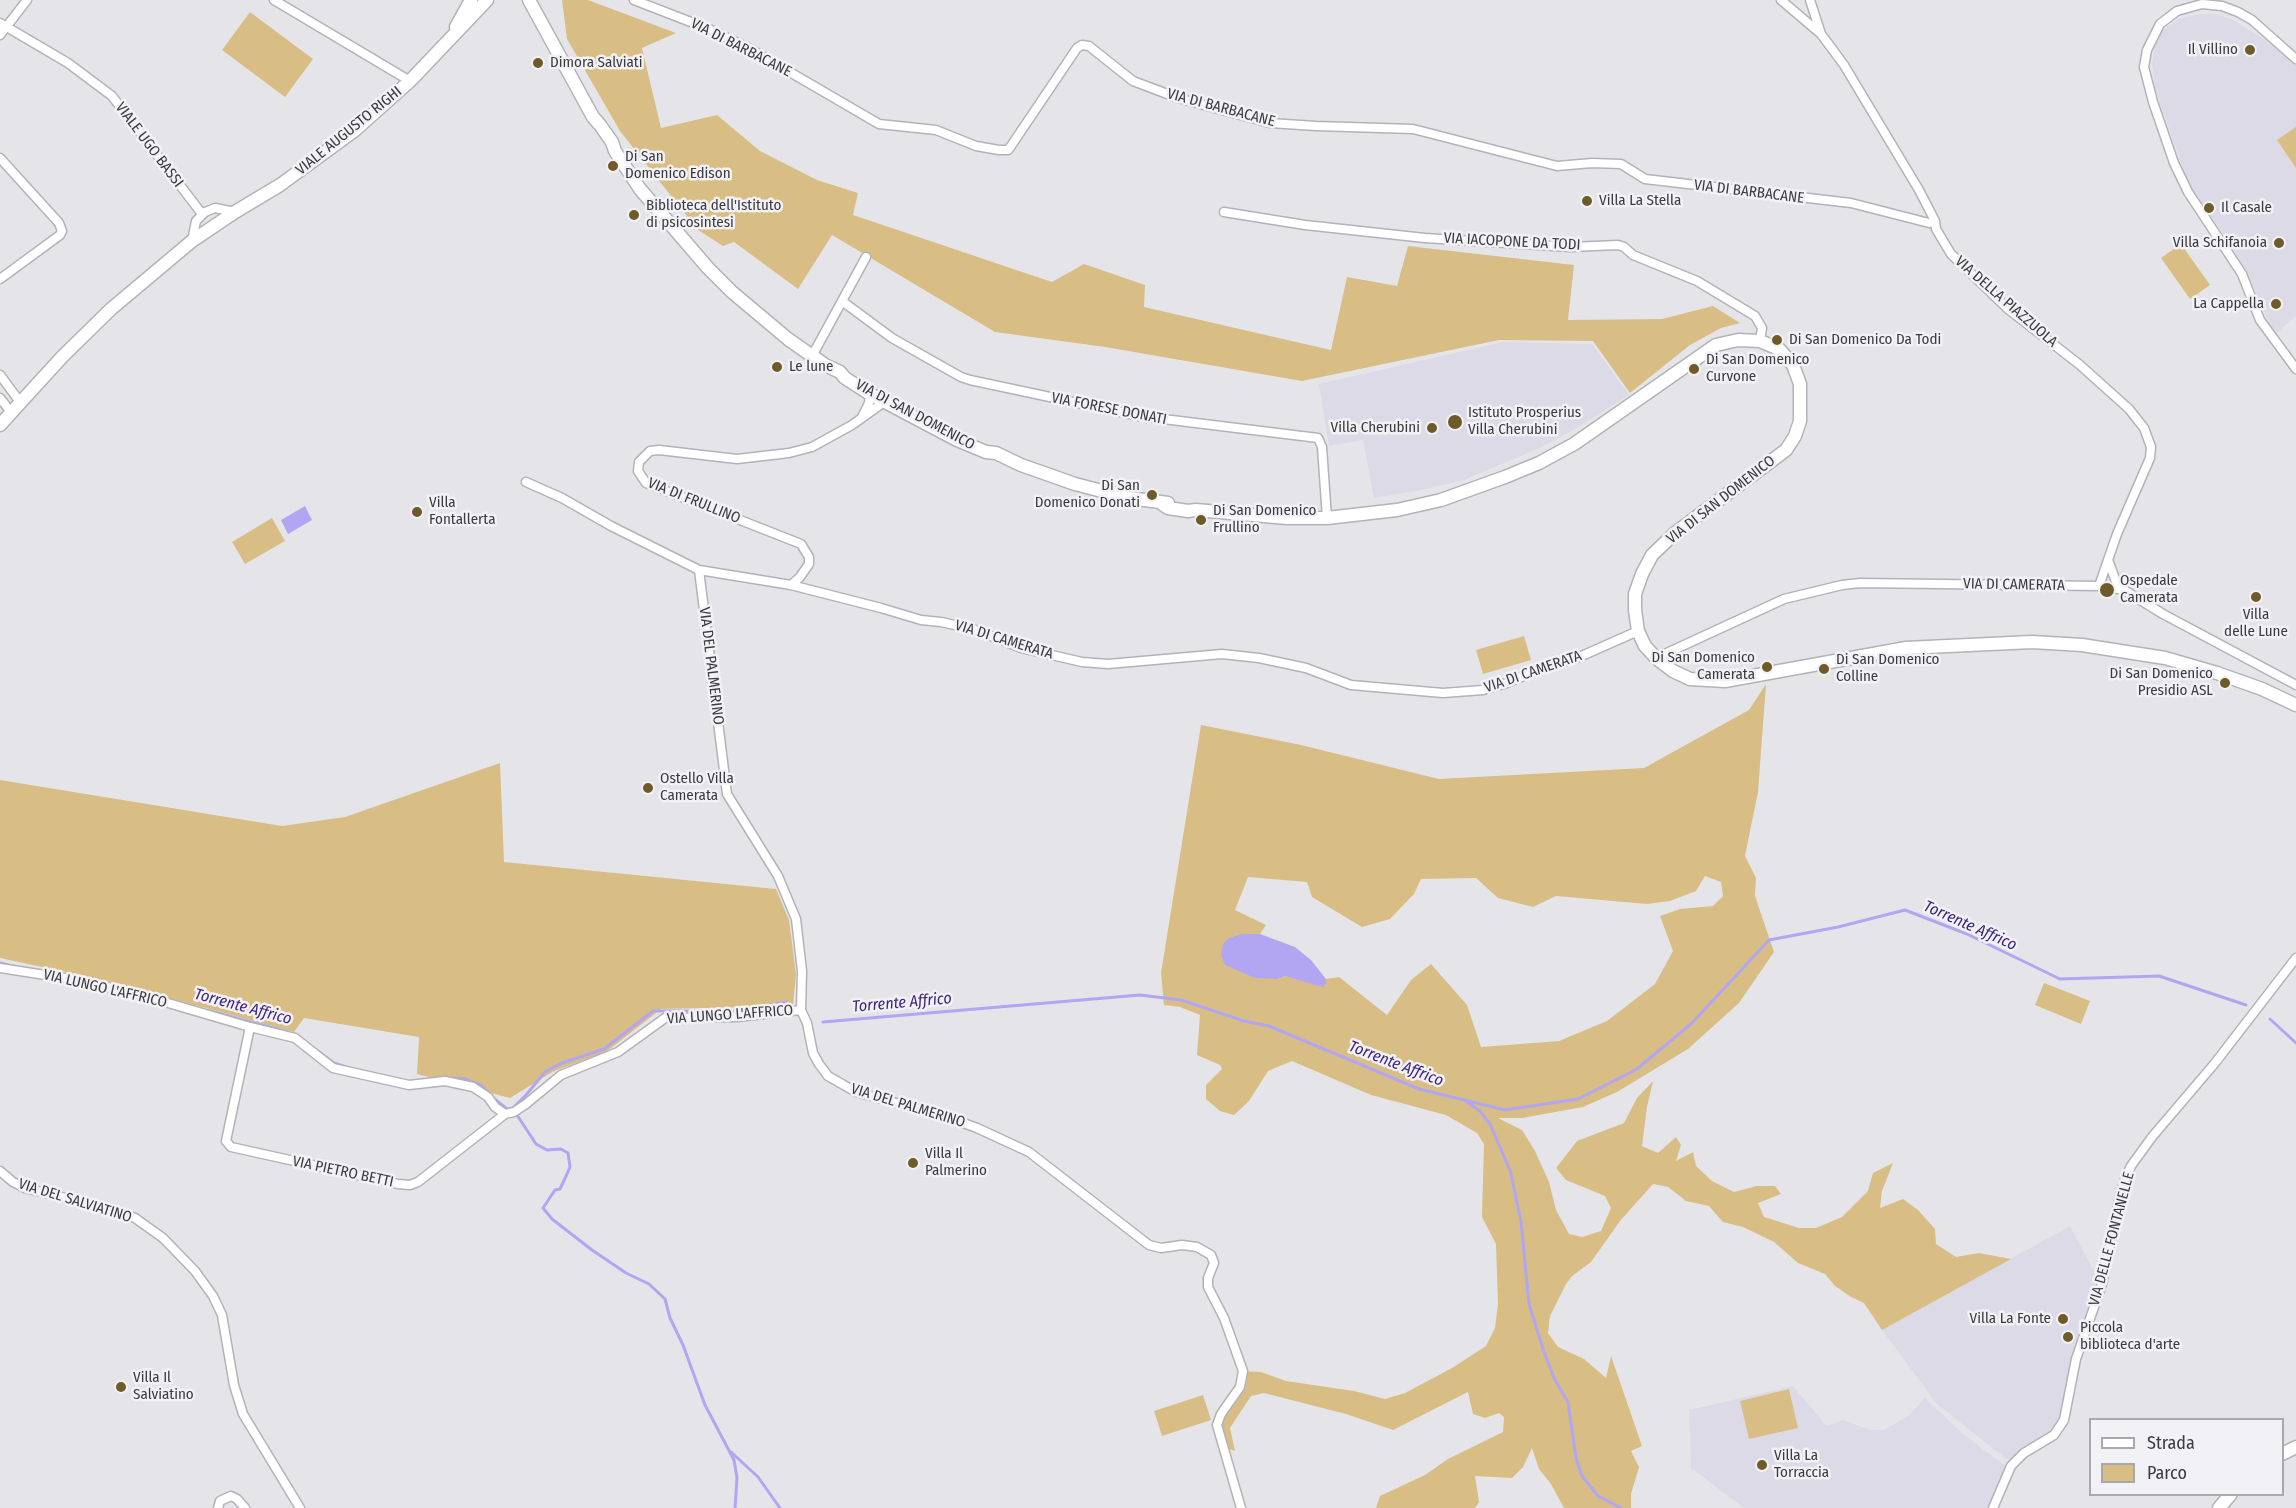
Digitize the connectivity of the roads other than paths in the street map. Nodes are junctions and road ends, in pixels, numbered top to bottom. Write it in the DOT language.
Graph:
graph roads {
  1 [pos="27,0"];
  2 [pos="274,0"];
  3 [pos="471,0"];
  4 [pos="487,0"];
  5 [pos="531,0"];
  6 [pos="634,0"];
  7 [pos="1781,0"];
  8 [pos="1810,0"];
  9 [pos="3,25"];
  10 [pos="1821,34"];
  11 [pos="0,35"];
  12 [pos="451,36"];
  13 [pos="2296,59"];
  14 [pos="410,81"];
  15 [pos="0,158"];
  16 [pos="235,212"];
  17 [pos="1224,212"];
  18 [pos="202,214"];
  19 [pos="1935,221"];
  20 [pos="192,242"];
  21 [pos="866,257"];
  22 [pos="0,279"];
  23 [pos="842,301"];
  24 [pos="1760,341"];
  25 [pos="812,356"];
  26 [pos="2296,369"];
  27 [pos="0,375"];
  28 [pos="870,394"];
  29 [pos="0,398"];
  30 [pos="20,402"];
  31 [pos="884,402"];
  32 [pos="11,412"];
  33 [pos="860,420"];
  34 [pos="0,425"];
  35 [pos="526,482"];
  36 [pos="1327,518"];
  37 [pos="2108,560"];
  38 [pos="699,570"];
  39 [pos="791,585"];
  40 [pos="2099,586"];
  41 [pos="2118,587"];
  42 [pos="1638,632"];
  43 [pos="1656,658"];
  44 [pos="2296,686"];
  45 [pos="2296,705"];
  46 [pos="2296,958"];
  47 [pos="0,968"];
  48 [pos="801,1010"];
  49 [pos="250,1028"];
  50 [pos="505,1114"];
  51 [pos="0,1171"];
  52 [pos="2229,1496"];
  53 [pos="218,1508"];
  54 [pos="245,1508"];
  55 [pos="300,1508"];
  56 [pos="1241,1508"];
  57 [pos="1993,1508"];
  58 [pos="2219,1508"];
  1 -- 9 [label="street"];
  2 -- 14 [label="street"];
  3 -- 12 [label="main road, VIALE AUGUSTO RIGHI"];
  4 -- 12 [label="main road, VIALE AUGUSTO RIGHI"];
  5 -- 25 [label="main road, VIA DI SAN DOMENICO"];
  6 -- 19 [label="street, VIA DI BARBACANE"];
  7 -- 10 [label="street"];
  8 -- 10 [label="street, VIA DELLA PIAZZUOLA"];
  9 -- 11 [label="street"];
  9 -- 18 [label="street, VIALE UGO BASSI"];
  10 -- 19 [label="street, VIA DELLA PIAZZUOLA"];
  12 -- 14 [label="main road, VIALE AUGUSTO RIGHI"];
  13 -- 26 [label="street"];
  14 -- 16 [label="main road, VIALE AUGUSTO RIGHI"];
  15 -- 22 [label="street"];
  16 -- 18 [label="street"];
  16 -- 20 [label="main road, VIALE AUGUSTO RIGHI"];
  17 -- 24 [label="street, VIA IACOPONE DA TODI"];
  18 -- 20 [label="street"];
  19 -- 37 [label="street, VIA DELLA PIAZZUOLA"];
  20 -- 30 [label="main road, VIALE AUGUSTO RIGHI"];
  21 -- 23 [label="street"];
  23 -- 25 [label="street"];
  23 -- 36 [label="street, VIA FORESE DONATI"];
  24 -- 36 [label="main road, VIA DI SAN DOMENICO"];
  24 -- 42 [label="main road, VIA DI SAN DOMENICO"];
  25 -- 28 [label="main road, VIA DI SAN DOMENICO"];
  27 -- 30 [label="street"];
  28 -- 31 [label="main road, VIA DI SAN DOMENICO"];
  28 -- 33 [label="street"];
  29 -- 32 [label="street"];
  30 -- 32 [label="main road, VIALE AUGUSTO RIGHI"];
  31 -- 33 [label="street, VIA DI FRULLINO"];
  31 -- 36 [label="main road, VIA DI SAN DOMENICO"];
  32 -- 34 [label="main road, VIALE AUGUSTO RIGHI"];
  33 -- 39 [label="street, VIA DI FRULLINO"];
  35 -- 38 [label="street, VIA DI CAMERATA"];
  37 -- 40 [label="street, VIA DELLA PIAZZUOLA"];
  37 -- 41 [label="street"];
  38 -- 39 [label="street, VIA DI CAMERATA"];
  38 -- 48 [label="street, VIA DEL PALMERINO"];
  39 -- 42 [label="street, VIA DI CAMERATA"];
  40 -- 41 [label="street"];
  40 -- 43 [label="street, VIA DI CAMERATA"];
  41 -- 44 [label="street"];
  42 -- 43 [label="main road, VIA DI SAN DOMENICO"];
  43 -- 45 [label="main road, VIA DI SAN DOMENICO"];
  46 -- 57 [label="street, VIA DELLE FONTANELLE"];
  47 -- 49 [label="street, VIA LUNGO L'AFFRICO"];
  48 -- 50 [label="street, VIA LUNGO L'AFFRICO"];
  48 -- 56 [label="street, VIA DEL PALMERINO"];
  49 -- 50 [label="street, VIA LUNGO L'AFFRICO"];
  49 -- 50 [label="street, VIA PIETRO BETTI"];
  51 -- 55 [label="street, VIA DEL SALVIATINO"];
  52 -- 58 [label="main road"];
  53 -- 54 [label="street"];
}
